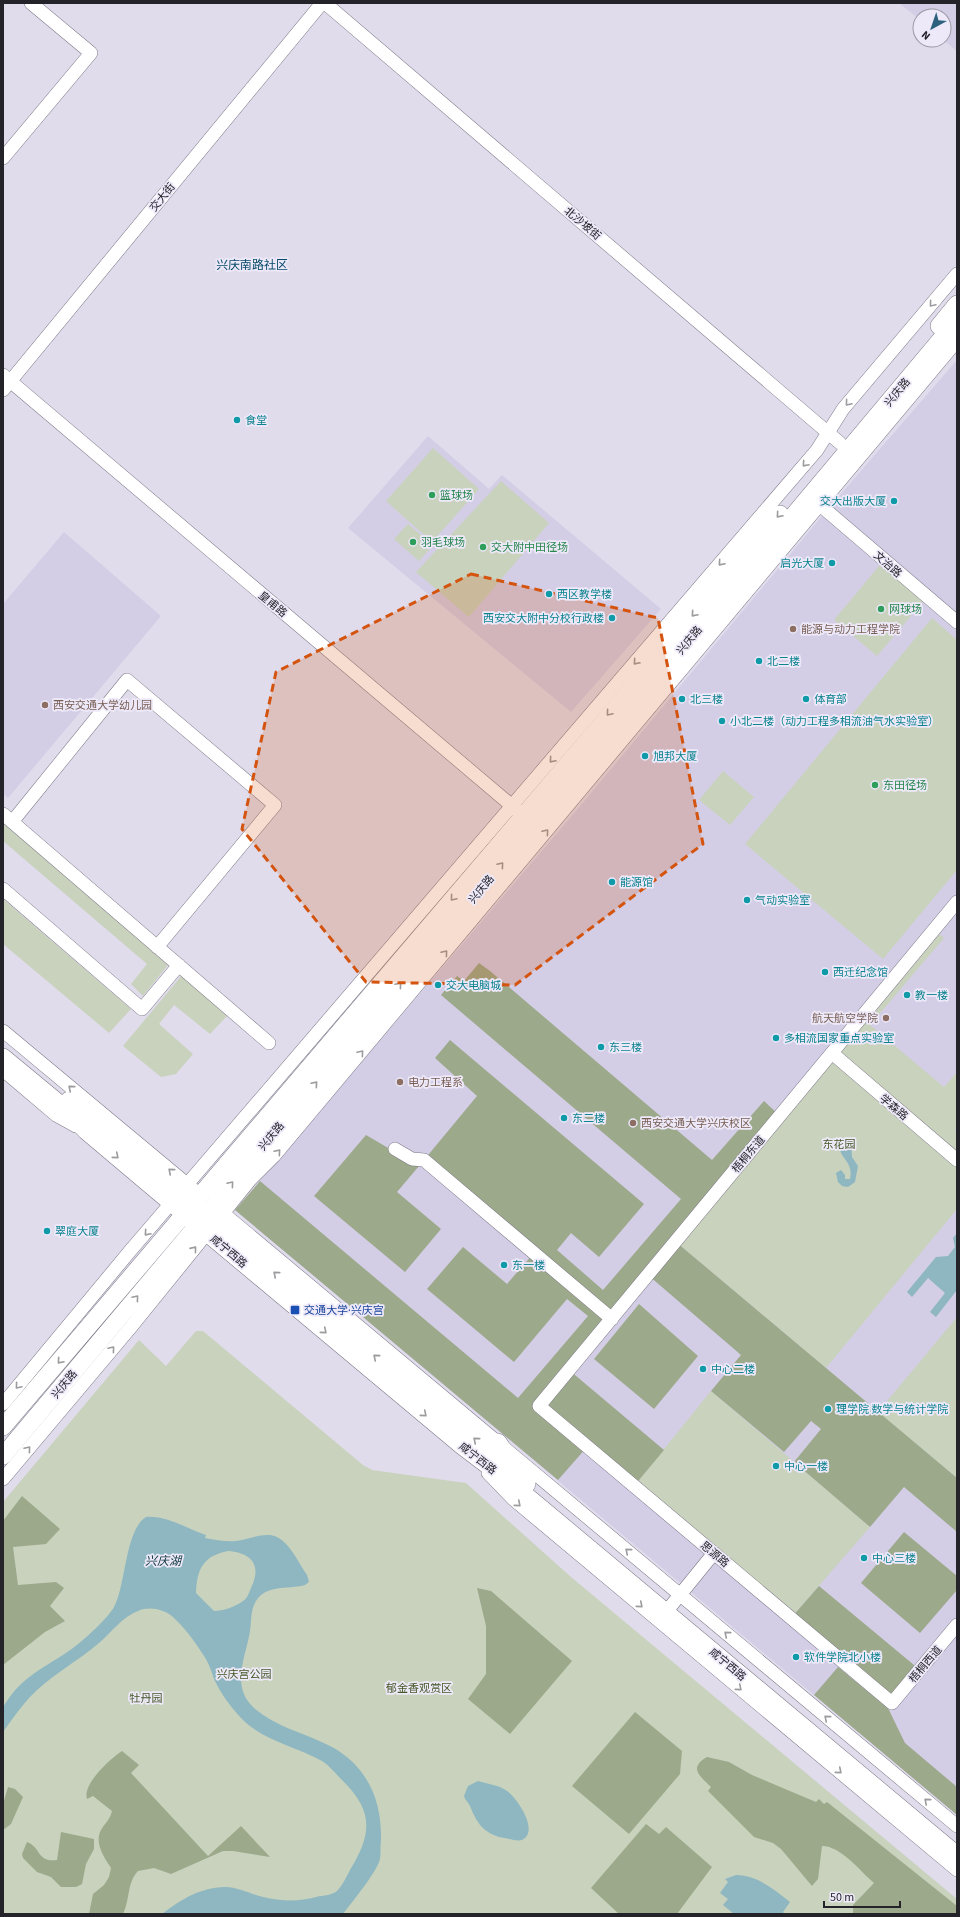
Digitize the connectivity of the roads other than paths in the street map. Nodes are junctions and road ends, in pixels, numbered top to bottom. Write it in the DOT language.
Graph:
graph roads {
  1 [pos="31,3"];
  2 [pos="323,3"];
  3 [pos="3,158"];
  4 [pos="957,274"];
  5 [pos="957,304"];
  6 [pos="957,320"];
  7 [pos="957,341"];
  8 [pos="6,382"];
  9 [pos="834,438"];
  10 [pos="820,504"];
  11 [pos="957,622"];
  12 [pos="523,816"];
  13 [pos="7,818"];
  14 [pos="3,889"];
  15 [pos="957,902"];
  16 [pos="157,946"];
  17 [pos="179,965"];
  18 [pos="3,1031"];
  19 [pos="269,1043"];
  20 [pos="3,1044"];
  21 [pos="832,1053"];
  22 [pos="3,1057"];
  23 [pos="3,1070"];
  24 [pos="86,1131"];
  25 [pos="395,1149"];
  26 [pos="957,1160"];
  27 [pos="180,1194"];
  28 [pos="205,1214"];
  29 [pos="612,1319"];
  30 [pos="3,1404"];
  31 [pos="539,1406"];
  32 [pos="3,1427"];
  33 [pos="498,1442"];
  34 [pos="462,1446"];
  35 [pos="3,1456"];
  36 [pos="3,1478"];
  37 [pos="528,1484"];
  38 [pos="714,1553"];
  39 [pos="673,1604"];
  40 [pos="957,1625"];
  41 [pos="892,1703"];
  42 [pos="957,1826"];
  43 [pos="957,1842"];
  44 [pos="957,1855"];
  45 [pos="957,1870"];
  1 -- 3 [label="street"];
  2 -- 8 [label="street, 交大街"];
  2 -- 9 [label="street, 北沙坡街"];
  4 -- 9 [label="street, one-way"];
  5 -- 9 [label="main road, 兴庆路"];
  6 -- 12 [label="main road, 兴庆路"];
  7 -- 10 [label="street"];
  8 -- 12 [label="street, 皇甫路"];
  9 -- 12 [label="main road, 兴庆路, one-way"];
  10 -- 11 [label="street, 文治路"];
  28 -- 10 [label="street, one-way"];
  12 -- 27 [label="street, one-way"];
  12 -- 28 [label="main road, 兴庆路"];
  13 -- 16 [label="street"];
  13 -- 16 [label="street"];
  14 -- 17 [label="street"];
  15 -- 21 [label="street, 梧桐东道"];
  16 -- 17 [label="street"];
  17 -- 19 [label="street"];
  27 -- 18 [label="street, one-way"];
  20 -- 27 [label="main road, 咸宁西路"];
  21 -- 26 [label="street, 学森路"];
  21 -- 29 [label="street, 梧桐东道"];
  22 -- 24 [label="main road, 咸宁西路"];
  23 -- 24 [label="street"];
  24 -- 27 [label="main road, 咸宁西路, one-way"];
  25 -- 29 [label="street"];
  27 -- 28 [label="main road, 咸宁西路"];
  27 -- 30 [label="street, one-way"];
  28 -- 32 [label="main road, 兴庆路, one-way"];
  28 -- 33 [label="street"];
  28 -- 34 [label="main road, 咸宁西路, one-way"];
  35 -- 28 [label="main road, 兴庆路, one-way"];
  36 -- 28 [label="street, one-way"];
  37 -- 28 [label="main road, 咸宁西路, one-way"];
  29 -- 31 [label="street, 梧桐东道"];
  31 -- 38 [label="street, 思源路"];
  33 -- 37 [label="main road"];
  39 -- 33 [label="street, one-way"];
  34 -- 39 [label="main road, 咸宁西路"];
  34 -- 45 [label="street, one-way"];
  37 -- 39 [label="main road, 咸宁西路"];
  38 -- 39 [label="street"];
  38 -- 41 [label="street, 思源路"];
  42 -- 39 [label="street, one-way"];
  39 -- 43 [label="main road, 咸宁西路"];
  39 -- 44 [label="main road, 咸宁西路"];
  40 -- 41 [label="street, 梧桐西道"];
}
